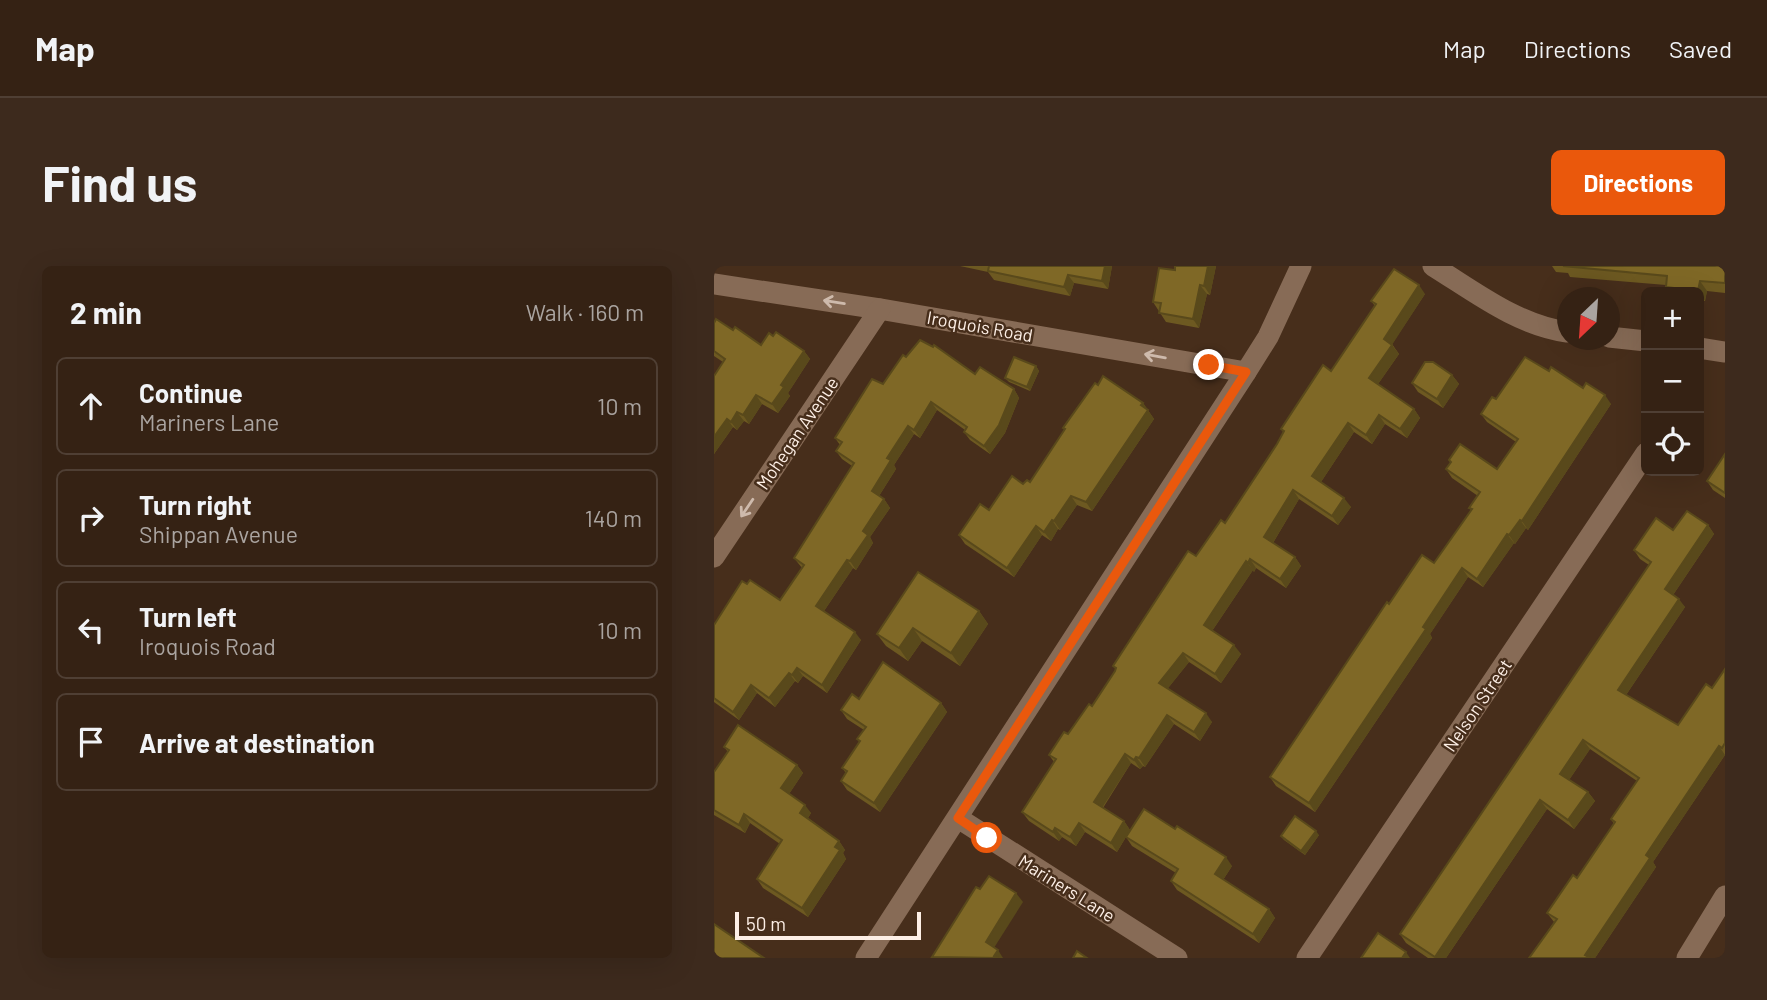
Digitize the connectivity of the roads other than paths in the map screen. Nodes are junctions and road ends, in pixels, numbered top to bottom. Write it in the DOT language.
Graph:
graph roads {
  1 [pos="1301,266"];
  2 [pos="1433,266"];
  3 [pos="714,284"];
  4 [pos="880,309"];
  5 [pos="1557,331"];
  6 [pos="1620,338"];
  7 [pos="1641,340"];
  8 [pos="1704,349"];
  9 [pos="1725,352"];
  10 [pos="1246,372"];
  11 [pos="1641,460"];
  12 [pos="714,556"];
  13 [pos="958,818"];
  14 [pos="1725,896"];
  15 [pos="866,958"];
  16 [pos="1177,958"];
  17 [pos="1307,958"];
  18 [pos="1686,958"];
  1 -- 10 [label="street"];
  2 -- 5 [label="street"];
  4 -- 3 [label="street, Iroquois Road, one-way"];
  10 -- 4 [label="street, Iroquois Road, one-way"];
  4 -- 12 [label="street, Mohegan Avenue, one-way"];
  6 -- 7 [label="street"];
  8 -- 9 [label="street"];
  10 -- 13 [label="street"];
  11 -- 17 [label="street, Nelson Street"];
  13 -- 15 [label="street"];
  13 -- 16 [label="street, Mariners Lane"];
  14 -- 18 [label="street"];
}
